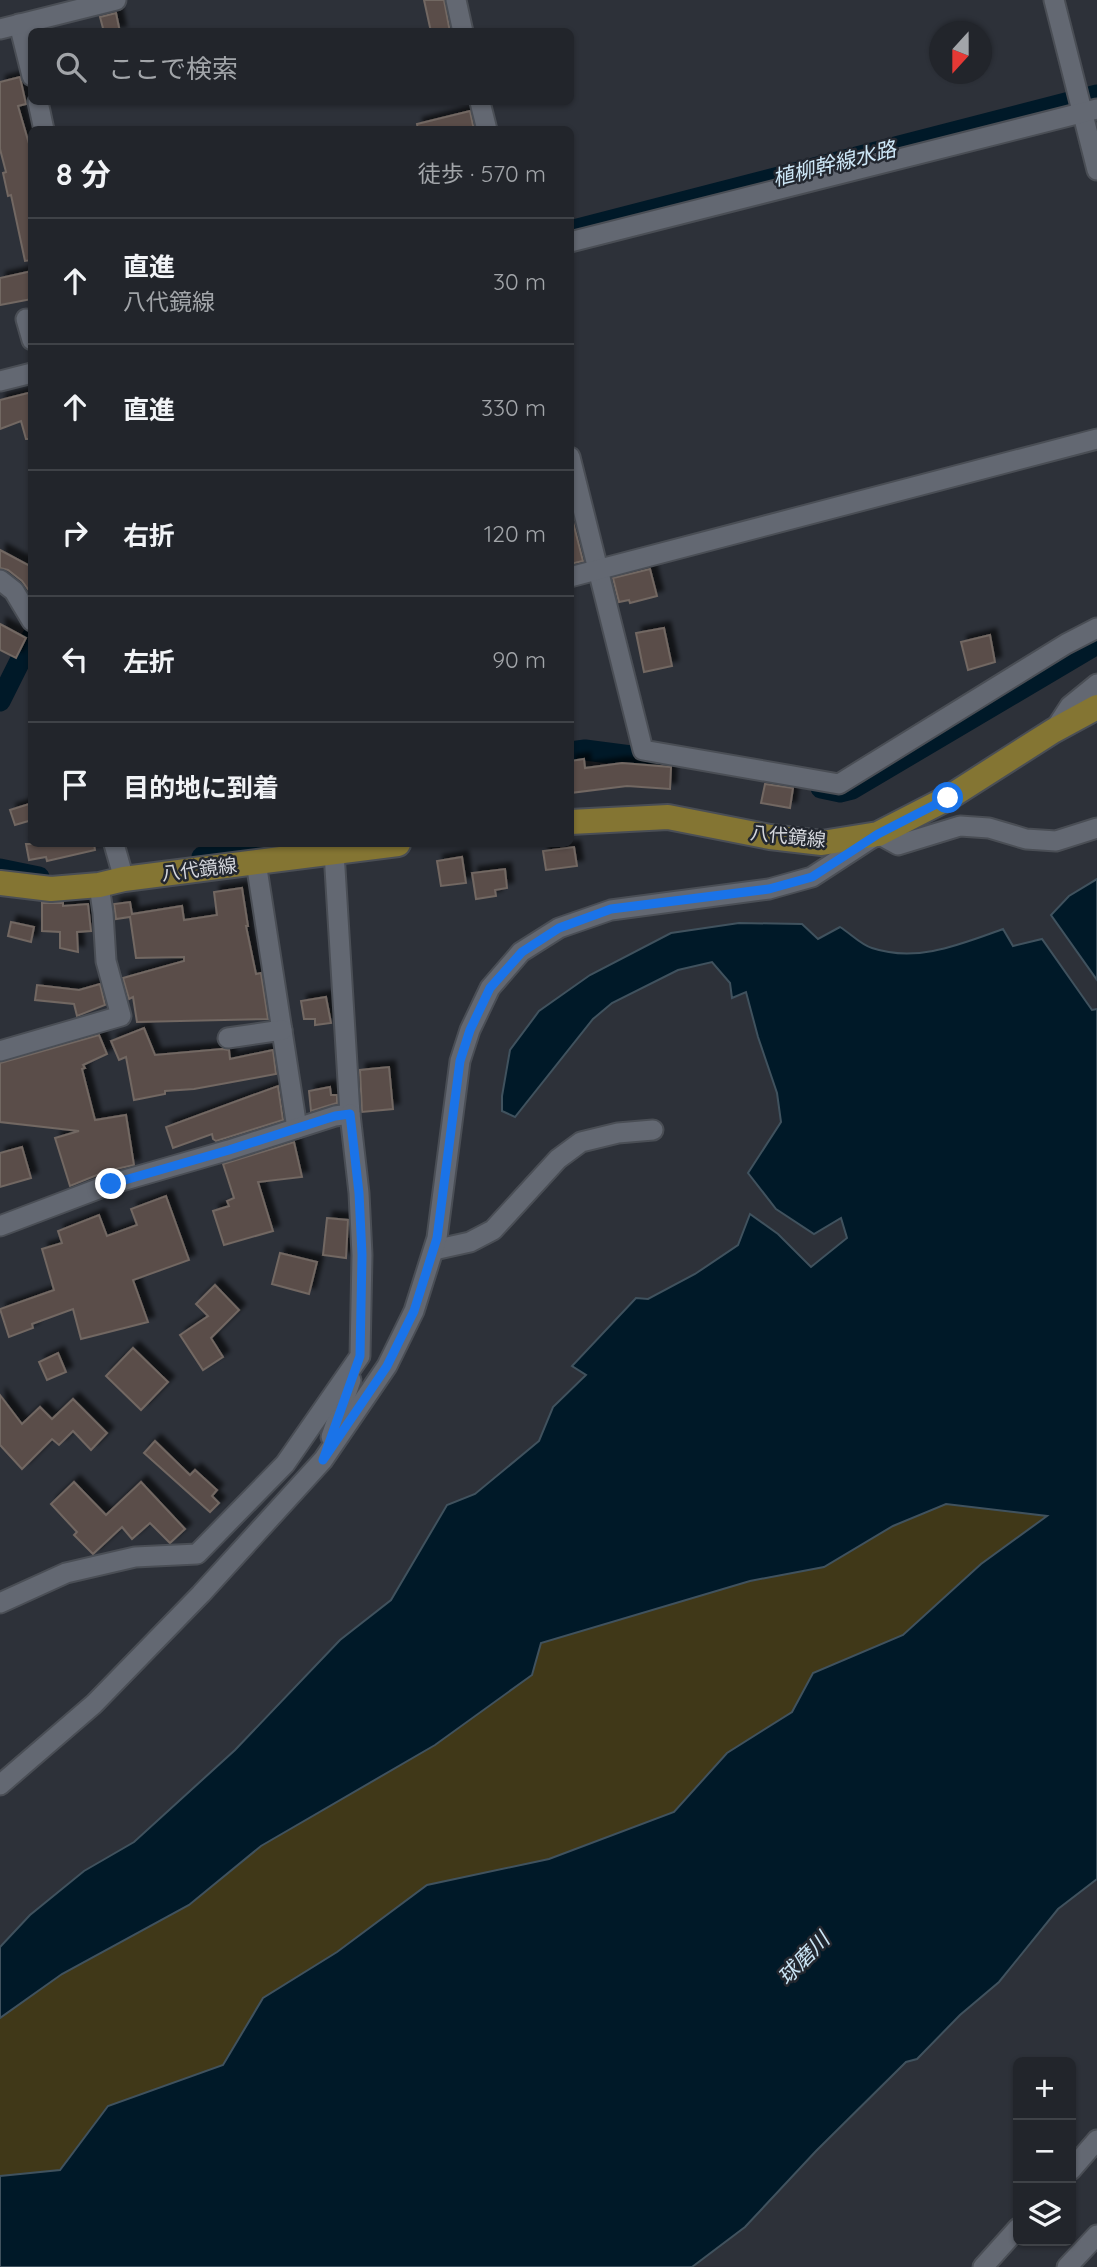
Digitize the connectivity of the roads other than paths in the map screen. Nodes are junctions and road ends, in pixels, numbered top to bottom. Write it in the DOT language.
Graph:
graph roads {
  1 [pos="116,0"];
  2 [pos="456,0"];
  3 [pos="1054,0"];
  4 [pos="10,27"];
  5 [pos="462,28"];
  6 [pos="28,67"];
  7 [pos="38,105"];
  8 [pos="481,105"];
  9 [pos="1085,107"];
  10 [pos="43,126"];
  11 [pos="486,126"];
  12 [pos="1097,170"];
  13 [pos="574,241"];
  14 [pos="26,319"];
  15 [pos="28,326"];
  16 [pos="28,374"];
  17 [pos="0,381"];
  18 [pos="1097,439"];
  19 [pos="574,473"];
  20 [pos="598,570"];
  21 [pos="574,576"];
  22 [pos="0,580"];
  23 [pos="28,615"];
  24 [pos="1097,628"];
  25 [pos="1097,684"];
  26 [pos="1097,707"];
  27 [pos="1054,731"];
  28 [pos="574,822"];
  29 [pos="1097,828"];
  30 [pos="878,834"];
  31 [pos="115,847"];
  32 [pos="374,847"];
  33 [pos="334,852"];
  34 [pos="256,862"];
  35 [pos="124,879"];
  36 [pos="0,883"];
  37 [pos="99,885"];
  38 [pos="282,1030"];
  39 [pos="229,1038"];
  40 [pos="0,1051"];
  41 [pos="350,1114"];
  42 [pos="297,1128"];
  43 [pos="653,1130"];
  44 [pos="0,1226"];
  45 [pos="434,1250"];
  46 [pos="360,1356"];
  47 [pos="323,1460"];
  48 [pos="0,1603"];
  49 [pos="0,1785"];
  50 [pos="1097,2140"];
  51 [pos="1076,2164"];
  52 [pos="1013,2234"];
  53 [pos="1097,2235"];
  54 [pos="983,2267"];
  55 [pos="1067,2267"];
  1 -- 4 [label="street"];
  2 -- 5 [label="street"];
  3 -- 9 [label="street"];
  4 -- 6 [label="street"];
  7 -- 10 [label="street"];
  8 -- 11 [label="street"];
  9 -- 12 [label="street"];
  9 -- 13 [label="street"];
  14 -- 15 [label="street"];
  16 -- 17 [label="street"];
  18 -- 20 [label="street"];
  19 -- 20 [label="street"];
  20 -- 21 [label="street"];
  20 -- 24 [label="street"];
  22 -- 23 [label="street"];
  25 -- 27 [label="street"];
  26 -- 27 [label="main road, 八代鏡線"];
  27 -- 30 [label="main road, 八代鏡線"];
  28 -- 30 [label="main road, 八代鏡線"];
  29 -- 30 [label="street"];
  30 -- 45 [label="street"];
  31 -- 35 [label="street"];
  32 -- 33 [label="main road, 八代鏡線"];
  33 -- 34 [label="main road, 八代鏡線"];
  33 -- 41 [label="street"];
  34 -- 35 [label="main road, 八代鏡線"];
  34 -- 38 [label="street"];
  35 -- 37 [label="main road, 八代鏡線"];
  36 -- 37 [label="main road, 八代鏡線"];
  37 -- 40 [label="street"];
  38 -- 39 [label="street"];
  38 -- 42 [label="street"];
  41 -- 42 [label="street"];
  41 -- 46 [label="street"];
  42 -- 44 [label="street"];
  43 -- 45 [label="street"];
  45 -- 47 [label="street"];
  46 -- 47 [label="street"];
  46 -- 48 [label="street"];
  47 -- 49 [label="street"];
  50 -- 51 [label="street"];
  52 -- 54 [label="street"];
  53 -- 55 [label="street"];
}
